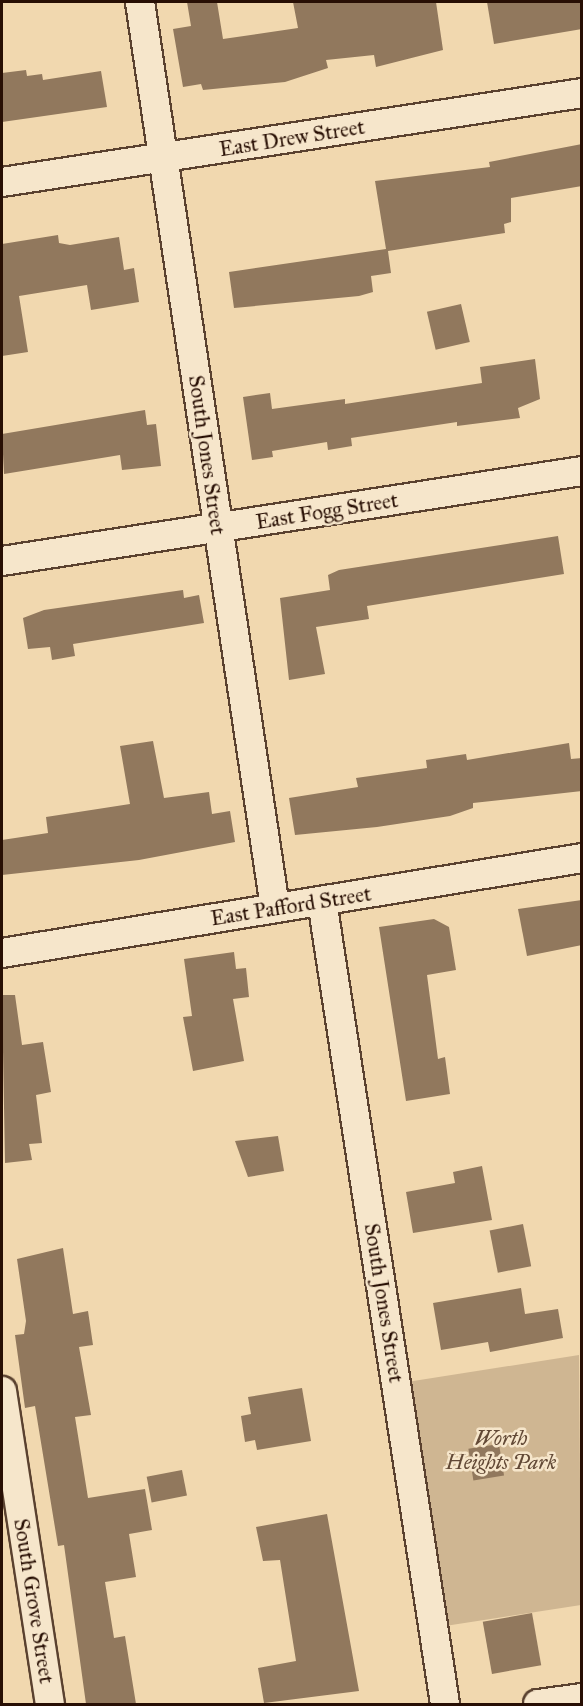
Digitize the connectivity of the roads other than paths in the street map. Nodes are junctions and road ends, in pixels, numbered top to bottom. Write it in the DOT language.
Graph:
graph roads {
  1 [pos="140,2"];
  2 [pos="582,93"];
  3 [pos="163,158"];
  4 [pos="2,182"];
  5 [pos="582,471"];
  6 [pos="218,528"];
  7 [pos="2,561"];
  8 [pos="582,858"];
  9 [pos="322,901"];
  10 [pos="275,908"];
  11 [pos="2,953"];
  12 [pos="2,1391"];
  13 [pos="582,1698"];
  14 [pos="50,1704"];
  15 [pos="445,1704"];
  16 [pos="538,1704"];
  1 -- 3 [label="street, South Jones Street"];
  2 -- 3 [label="street, East Drew Street"];
  3 -- 4 [label="street, East Drew Street"];
  3 -- 6 [label="street, South Jones Street"];
  5 -- 6 [label="street, East Fogg Street"];
  6 -- 7 [label="street, East Fogg Street"];
  6 -- 10 [label="street, South Jones Street"];
  8 -- 9 [label="street, East Pafford Street"];
  9 -- 10 [label="street, East Pafford Street"];
  9 -- 15 [label="street, South Jones Street"];
  10 -- 11 [label="street, East Pafford Street"];
  12 -- 14 [label="street, South Grove Street"];
  13 -- 16 [label="street"];
}
